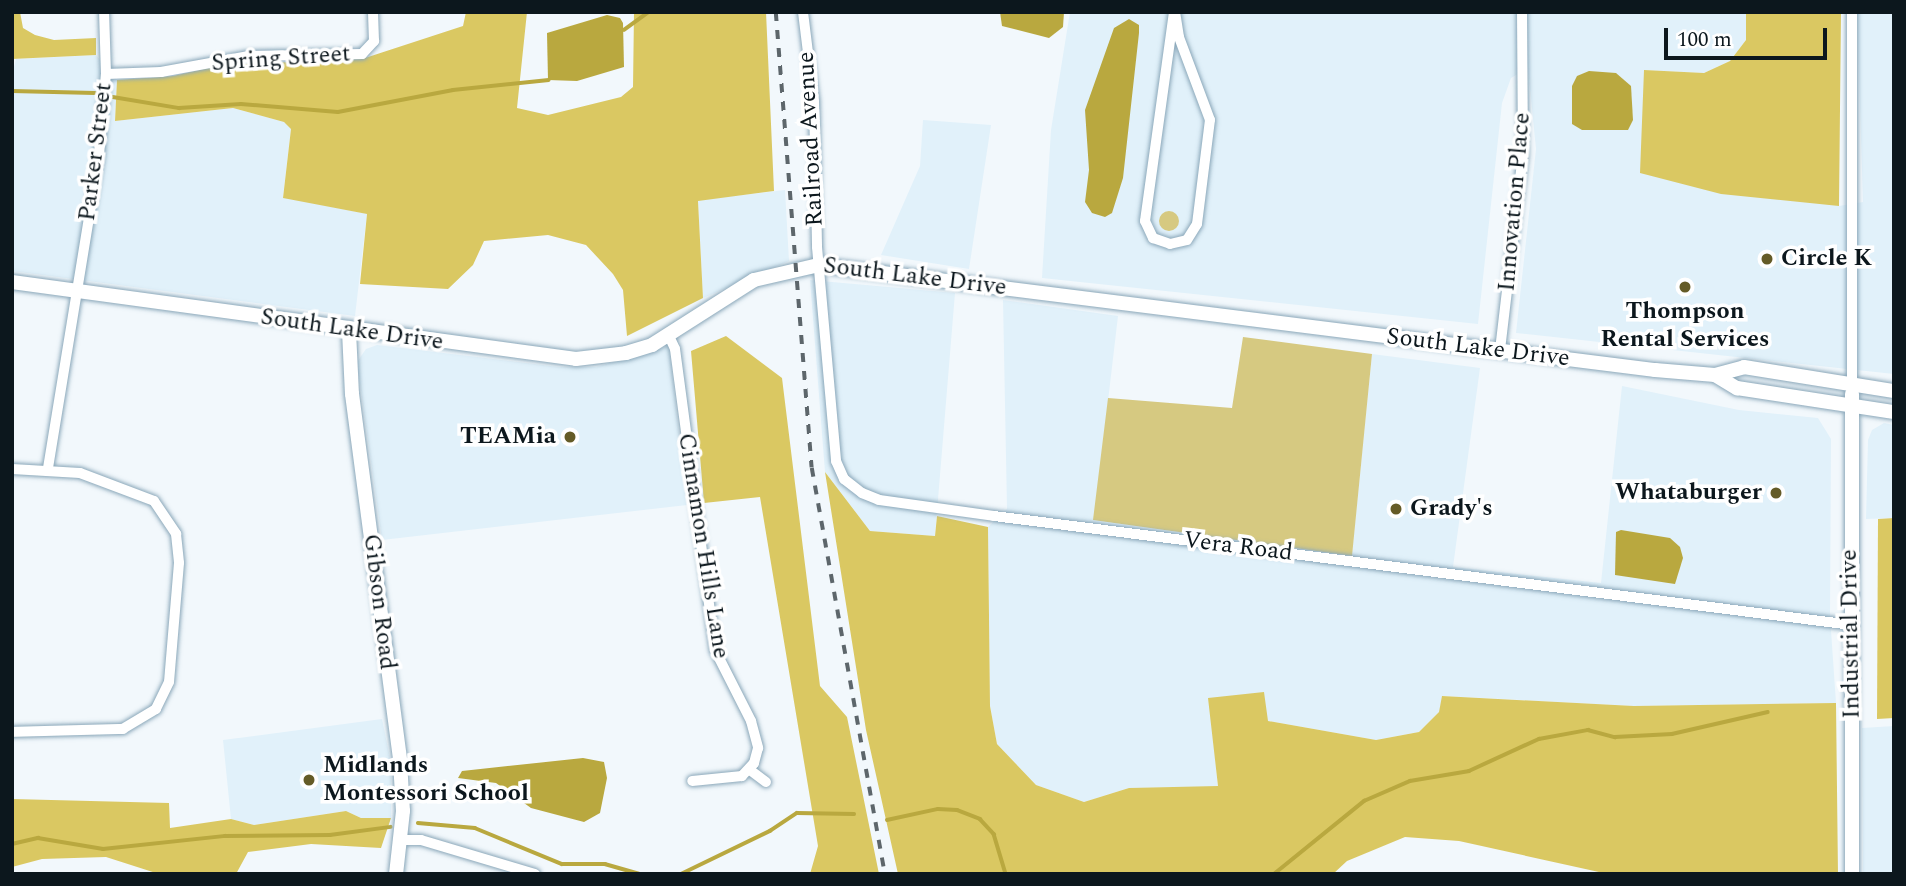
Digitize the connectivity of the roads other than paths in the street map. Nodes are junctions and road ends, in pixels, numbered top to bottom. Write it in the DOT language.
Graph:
graph roads {
  1 [pos="104,12"];
  2 [pos="373,12"];
  3 [pos="803,12"];
  4 [pos="1174,12"];
  5 [pos="1522,12"];
  6 [pos="1852,12"];
  7 [pos="106,74"];
  8 [pos="819,265"];
  9 [pos="12,282"];
  10 [pos="76,291"];
  11 [pos="349,331"];
  12 [pos="669,336"];
  13 [pos="1500,350"];
  14 [pos="1715,374"];
  15 [pos="1894,391"];
  16 [pos="1852,395"];
  17 [pos="1894,412"];
  18 [pos="48,468"];
  19 [pos="12,469"];
  20 [pos="1852,625"];
  21 [pos="12,732"];
  22 [pos="750,770"];
  23 [pos="692,781"];
  24 [pos="766,782"];
  25 [pos="401,840"];
  26 [pos="397,874"];
  27 [pos="535,874"];
  28 [pos="1852,874"];
  1 -- 7 [label="street, Parker Street"];
  2 -- 7 [label="street, Spring Street"];
  3 -- 8 [label="street, Railroad Avenue"];
  4 -- 4 [label="street"];
  5 -- 13 [label="street, Innovation Place"];
  6 -- 16 [label="street"];
  7 -- 10 [label="street, Parker Street"];
  8 -- 12 [label="main road, South Lake Drive"];
  8 -- 13 [label="main road, South Lake Drive"];
  8 -- 20 [label="street, Vera Road"];
  9 -- 10 [label="main road, South Lake Drive"];
  10 -- 11 [label="main road, South Lake Drive"];
  10 -- 18 [label="street, Parker Street"];
  11 -- 12 [label="main road, South Lake Drive"];
  11 -- 25 [label="main road, Gibson Road"];
  12 -- 22 [label="street, Cinnamon Hills Lane"];
  13 -- 14 [label="main road, South Lake Drive"];
  14 -- 16 [label="main road, South Lake Drive"];
  14 -- 16 [label="main road, South Lake Drive"];
  15 -- 16 [label="main road, South Lake Drive"];
  16 -- 17 [label="main road, South Lake Drive"];
  16 -- 20 [label="main road, Industrial Drive"];
  18 -- 19 [label="street"];
  18 -- 21 [label="street"];
  20 -- 28 [label="main road, Industrial Drive"];
  22 -- 23 [label="street"];
  22 -- 24 [label="street"];
  25 -- 26 [label="main road, Gibson Road"];
  25 -- 27 [label="street"];
}
